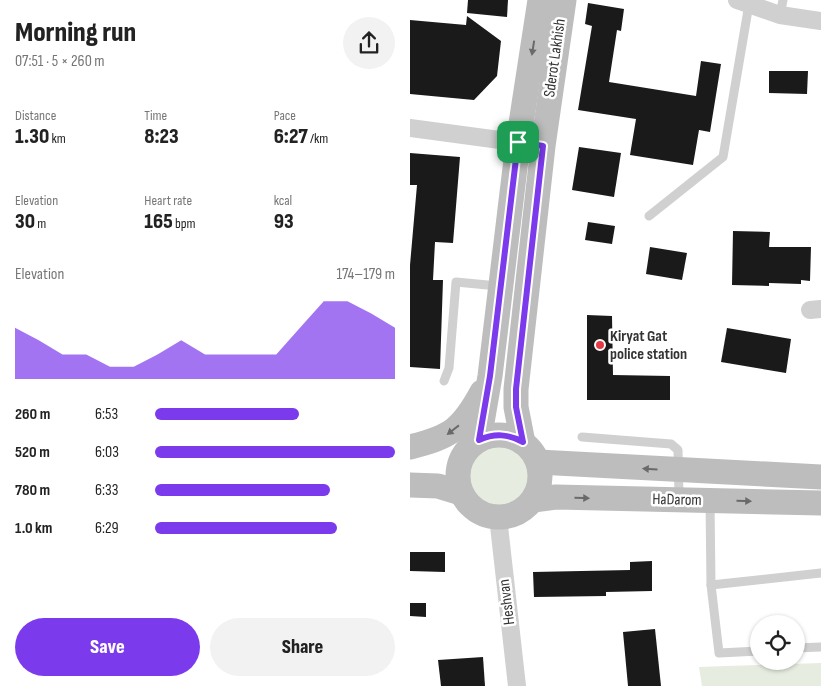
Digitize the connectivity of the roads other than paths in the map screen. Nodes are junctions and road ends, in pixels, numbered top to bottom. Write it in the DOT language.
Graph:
graph roads {
  1 [pos="540,0"];
  2 [pos="564,0"];
  3 [pos="743,2"];
  4 [pos="782,7"];
  5 [pos="821,21"];
  6 [pos="410,128"];
  7 [pos="518,142"];
  8 [pos="543,146"];
  9 [pos="649,216"];
  10 [pos="501,287"];
  11 [pos="490,376"];
  12 [pos="444,382"];
  13 [pos="582,437"];
  14 [pos="479,440"];
  15 [pos="410,447"];
  16 [pos="530,452"];
  17 [pos="410,456"];
  18 [pos="461,460"];
  19 [pos="678,470"];
  20 [pos="821,478"];
  21 [pos="410,484"];
  22 [pos="461,493"];
  23 [pos="533,500"];
  24 [pos="678,500"];
  25 [pos="710,501"];
  26 [pos="821,503"];
  27 [pos="498,517"];
  28 [pos="821,573"];
  29 [pos="711,585"];
  30 [pos="821,647"];
  31 [pos="805,648"];
  32 [pos="750,651"];
  33 [pos="517,686"];
  1 -- 7 [label="main road, Sderot Lakhish, one-way"];
  2 -- 8 [label="main road, Sderot Lakhish"];
  3 -- 4 [label="street"];
  3 -- 9 [label="lane"];
  4 -- 5 [label="street"];
  6 -- 7 [label="street"];
  7 -- 8 [label="street"];
  7 -- 10 [label="main road, Sderot Lakhish"];
  8 -- 16 [label="main road, Sderot Lakhish"];
  10 -- 11 [label="main road, Sderot Lakhish"];
  10 -- 12 [label="lane"];
  11 -- 14 [label="main road, Sderot Lakhish"];
  11 -- 15 [label="main road, one-way"];
  13 -- 19 [label="lane"];
  14 -- 16 [label="main road"];
  14 -- 18 [label="main road"];
  19 -- 16 [label="main road, HaDarom, one-way"];
  16 -- 23 [label="main road"];
  17 -- 18 [label="main road"];
  18 -- 22 [label="main road"];
  19 -- 20 [label="main road, HaDarom"];
  19 -- 24 [label="lane"];
  21 -- 22 [label="main road"];
  22 -- 27 [label="main road"];
  23 -- 24 [label="main road, HaDarom, one-way"];
  23 -- 27 [label="main road"];
  24 -- 25 [label="main road, HaDarom"];
  25 -- 26 [label="main road, HaDarom, one-way"];
  25 -- 29 [label="lane"];
  27 -- 33 [label="street, Heshvan"];
  28 -- 29 [label="lane"];
  29 -- 32 [label="lane"];
  30 -- 31 [label="lane"];
}
